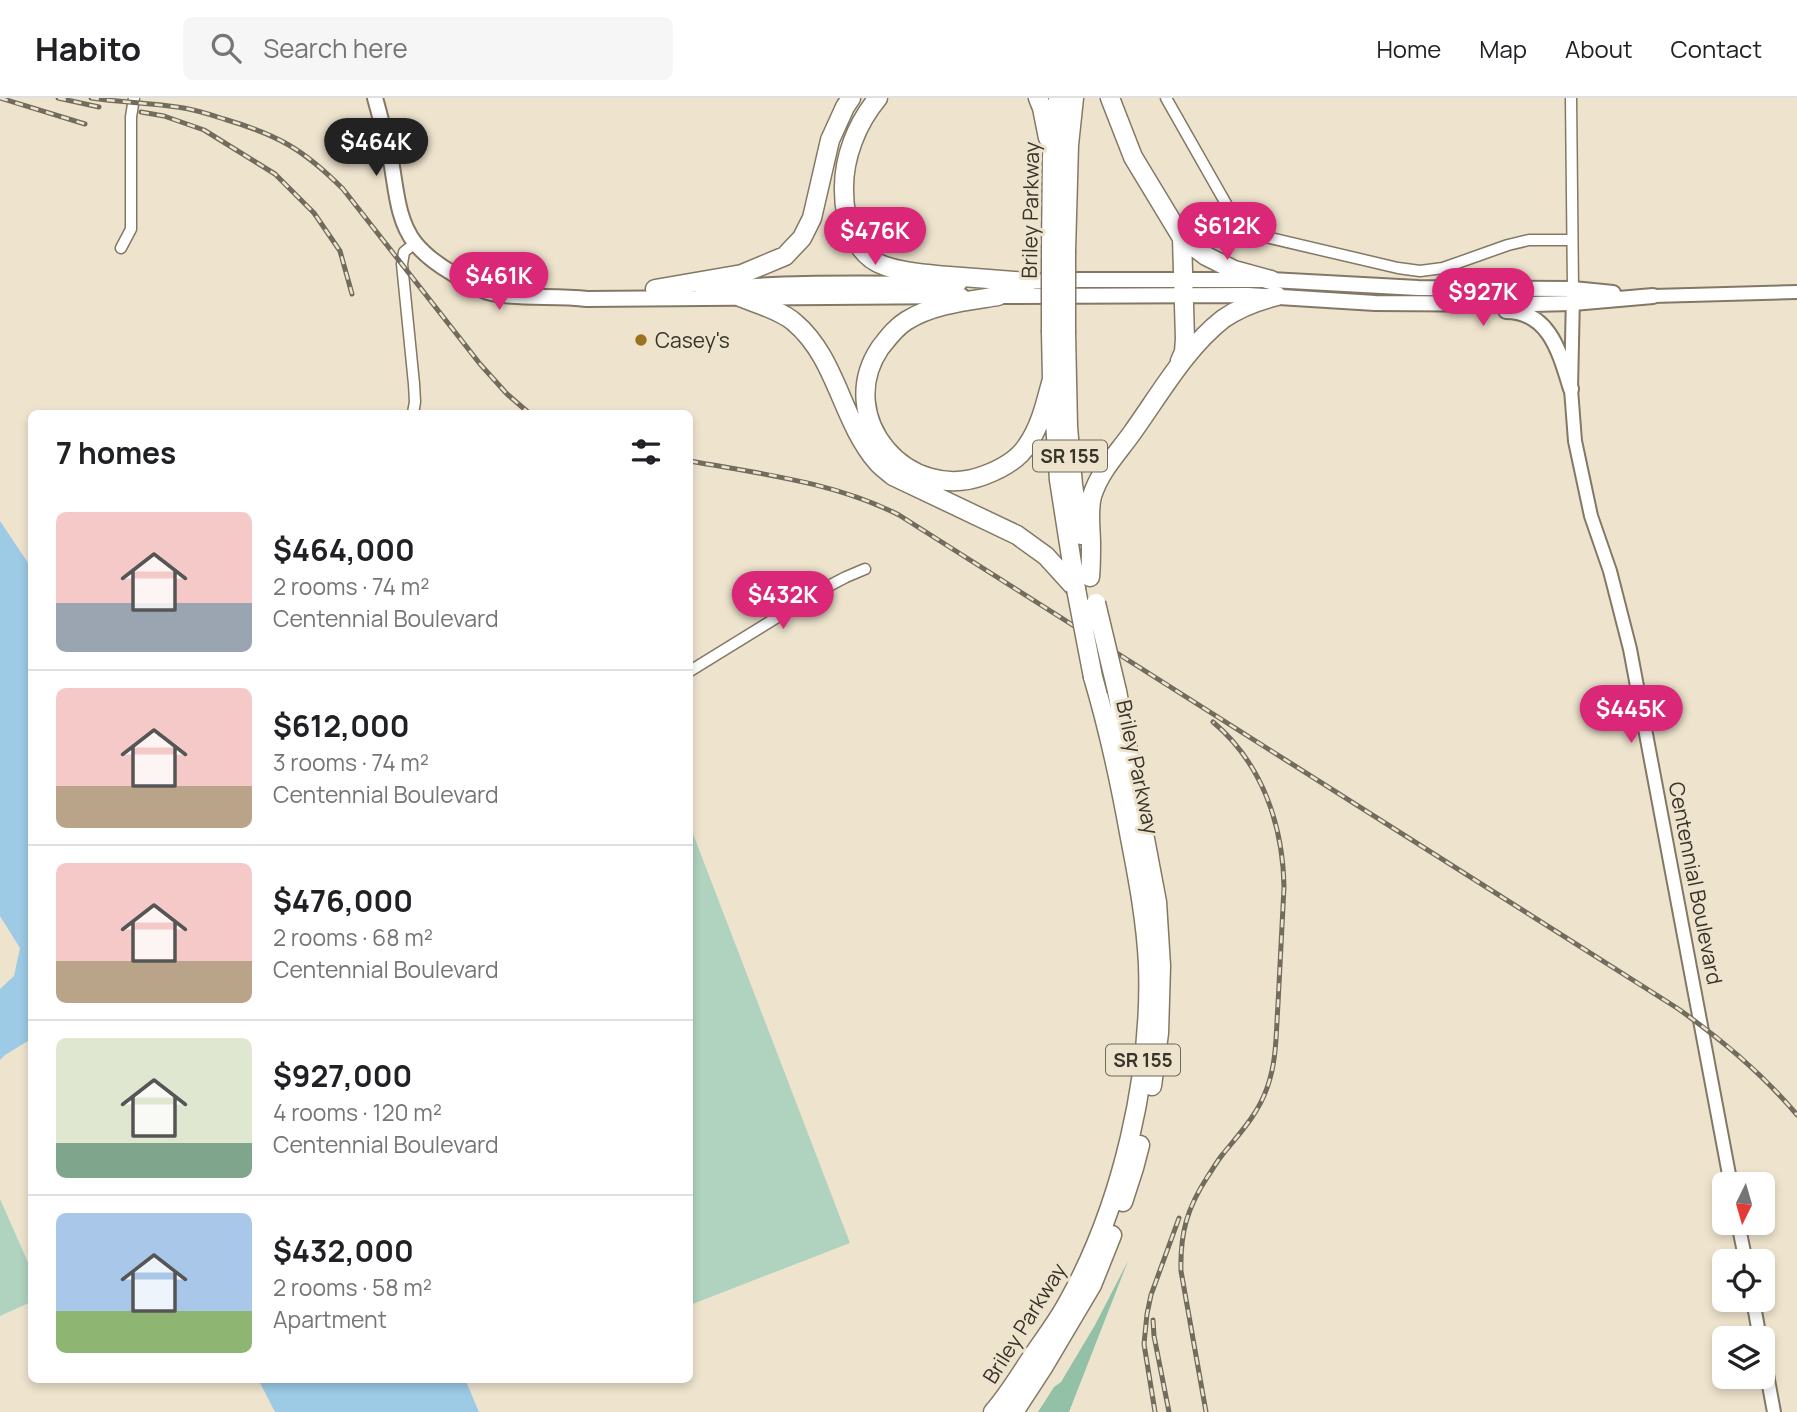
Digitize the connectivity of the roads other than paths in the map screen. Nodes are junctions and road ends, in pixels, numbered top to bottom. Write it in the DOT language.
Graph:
graph roads {
  1 [pos="134,98"];
  2 [pos="375,98"];
  3 [pos="851,98"];
  4 [pos="878,98"];
  5 [pos="1038,98"];
  6 [pos="1058,98"];
  7 [pos="1074,98"];
  8 [pos="1110,98"];
  9 [pos="1166,98"];
  10 [pos="1571,98"];
  11 [pos="1052,156"];
  12 [pos="1182,238"];
  13 [pos="1572,240"];
  14 [pos="415,243"];
  15 [pos="121,248"];
  16 [pos="1059,251"];
  17 [pos="1028,282"];
  18 [pos="1183,288"];
  19 [pos="1274,288"];
  20 [pos="655,289"];
  21 [pos="1797,292"];
  22 [pos="998,296"];
  23 [pos="1573,296"];
  24 [pos="1653,296"];
  25 [pos="570,297"];
  26 [pos="740,297"];
  27 [pos="1375,303"];
  28 [pos="1059,333"];
  29 [pos="1178,367"];
  30 [pos="1052,379"];
  31 [pos="1571,389"];
  32 [pos="415,409"];
  33 [pos="865,569"];
  34 [pos="1090,577"];
  35 [pos="1076,589"];
  36 [pos="693,669"];
  37 [pos="1729,1172"];
  38 [pos="1770,1389"];
  39 [pos="993,1412"];
  40 [pos="1014,1412"];
  41 [pos="1774,1412"];
  1 -- 15 [label="street"];
  2 -- 14 [label="main road"];
  3 -- 20 [label="highway"];
  4 -- 17 [label="highway"];
  5 -- 11 [label="highway"];
  6 -- 11 [label="highway, Briley Parkway / SR 155"];
  7 -- 16 [label="highway, Briley Parkway / SR 155"];
  8 -- 12 [label="highway"];
  9 -- 13 [label="street"];
  10 -- 13 [label="street, Centennial Boulevard"];
  11 -- 16 [label="highway, Briley Parkway / SR 155"];
  12 -- 18 [label="highway"];
  12 -- 19 [label="highway"];
  13 -- 23 [label="street, Centennial Boulevard"];
  14 -- 25 [label="main road"];
  14 -- 32 [label="street"];
  16 -- 28 [label="highway, Briley Parkway / SR 155, bridge"];
  17 -- 18 [label="main road"];
  17 -- 20 [label="main road"];
  18 -- 19 [label="main road"];
  18 -- 22 [label="main road"];
  18 -- 29 [label="highway"];
  19 -- 23 [label="main road"];
  19 -- 27 [label="main road"];
  19 -- 29 [label="highway"];
  20 -- 25 [label="main road"];
  21 -- 24 [label="street"];
  22 -- 26 [label="main road"];
  22 -- 30 [label="highway"];
  23 -- 24 [label="main road"];
  23 -- 27 [label="main road"];
  23 -- 31 [label="street, Centennial Boulevard"];
  25 -- 26 [label="main road"];
  26 -- 35 [label="highway"];
  27 -- 31 [label="main road"];
  28 -- 30 [label="highway, Briley Parkway / SR 155"];
  28 -- 34 [label="highway, Briley Parkway / SR 155"];
  29 -- 34 [label="highway"];
  30 -- 35 [label="highway, Briley Parkway / SR 155"];
  31 -- 37 [label="street, Centennial Boulevard"];
  33 -- 36 [label="street"];
  34 -- 40 [label="highway, Briley Parkway / SR 155, bridge"];
  35 -- 39 [label="highway, Briley Parkway / SR 155, bridge"];
  38 -- 41 [label="street"];
}
